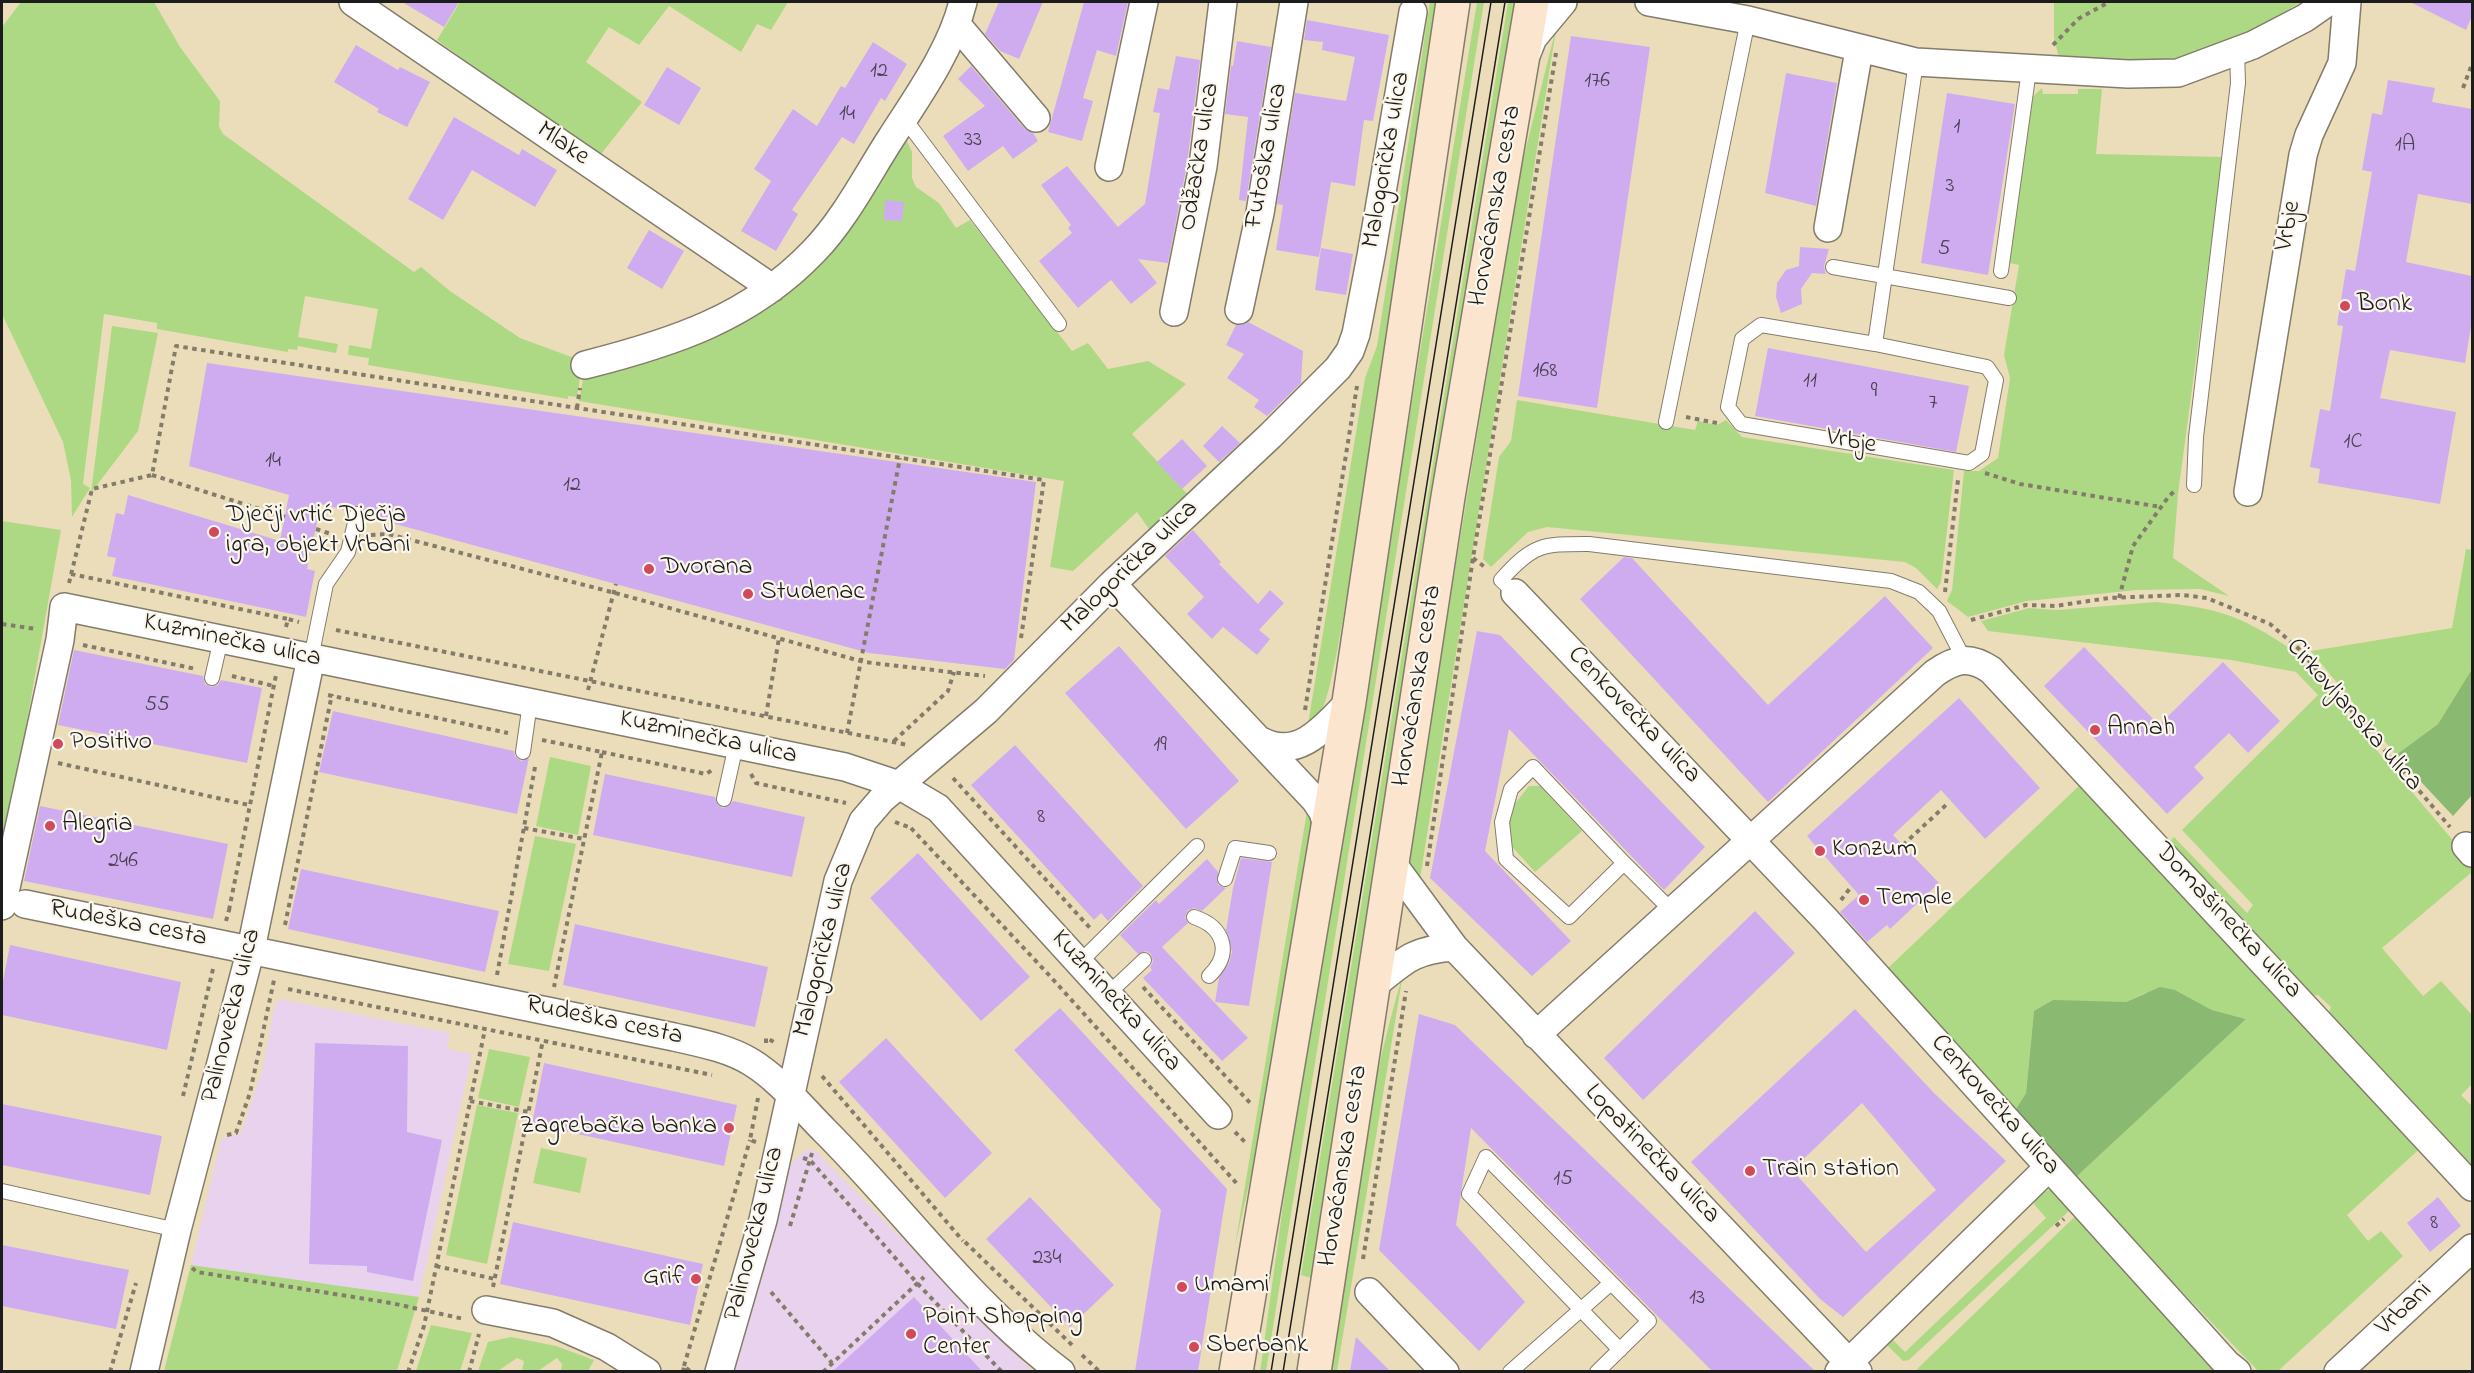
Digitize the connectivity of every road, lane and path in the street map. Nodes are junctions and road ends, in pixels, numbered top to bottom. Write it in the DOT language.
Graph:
graph roads {
  1 [pos="353,2"];
  2 [pos="1143,2"];
  3 [pos="1223,2"];
  4 [pos="1294,2"];
  5 [pos="1532,2"];
  6 [pos="1563,2"];
  7 [pos="1649,2"];
  8 [pos="2109,2"];
  9 [pos="2328,2"];
  10 [pos="2347,2"];
  11 [pos="1451,4"];
  12 [pos="1413,12"];
  13 [pos="960,14"];
  14 [pos="1748,21"];
  15 [pos="1558,43"];
  16 [pos="1859,50"];
  17 [pos="2237,51"];
  18 [pos="2052,55"];
  19 [pos="1916,62"];
  20 [pos="2472,64"];
  21 [pos="1521,65"];
  22 [pos="2029,70"];
  23 [pos="2463,87"];
  24 [pos="904,118"];
  25 [pos="1036,118"];
  26 [pos="1109,167"];
  27 [pos="1828,228"];
  28 [pos="1833,267"];
  29 [pos="2001,271"];
  30 [pos="1885,277"];
  31 [pos="772,288"];
  32 [pos="2009,298"];
  33 [pos="1239,310"];
  34 [pos="1174,312"];
  35 [pos="1059,324"];
  36 [pos="1875,344"];
  37 [pos="585,365"];
  38 [pos="1733,414"];
  39 [pos="1667,418"];
  40 [pos="900,458"];
  41 [pos="1960,462"];
  42 [pos="1979,471"];
  43 [pos="152,476"];
  44 [pos="2195,480"];
  45 [pos="2248,492"];
  46 [pos="2161,507"];
  47 [pos="357,514"];
  48 [pos="285,517"];
  49 [pos="316,529"];
  50 [pos="351,536"];
  51 [pos="71,574"];
  52 [pos="616,584"];
  53 [pos="1113,584"];
  54 [pos="615,593"];
  55 [pos="1515,593"];
  56 [pos="2119,598"];
  57 [pos="64,607"];
  58 [pos="1936,608"];
  59 [pos="288,619"];
  60 [pos="1971,620"];
  61 [pos="2,624"];
  62 [pos="317,626"];
  63 [pos="779,638"];
  64 [pos="221,639"];
  65 [pos="60,640"];
  66 [pos="1020,647"];
  67 [pos="281,651"];
  68 [pos="311,658"];
  69 [pos="1971,660"];
  70 [pos="859,661"];
  71 [pos="954,672"];
  72 [pos="988,676"];
  73 [pos="212,678"];
  74 [pos="590,681"];
  75 [pos="332,695"];
  76 [pos="1349,702"];
  77 [pos="530,703"];
  78 [pos="581,713"];
  79 [pos="766,716"];
  80 [pos="847,733"];
  81 [pos="1261,741"];
  82 [pos="894,742"];
  83 [pos="912,746"];
  84 [pos="574,747"];
  85 [pos="538,751"];
  86 [pos="602,752"];
  87 [pos="523,753"];
  88 [pos="733,757"];
  89 [pos="34,758"];
  90 [pos="536,762"];
  91 [pos="948,771"];
  92 [pos="898,785"];
  93 [pos="724,799"];
  94 [pos="932,803"];
  95 [pos="249,805"];
  96 [pos="1946,805"];
  97 [pos="870,811"];
  98 [pos="524,828"];
  99 [pos="911,828"];
  100 [pos="1328,830"];
  101 [pos="584,839"];
  102 [pos="1751,840"];
  103 [pos="1903,845"];
  104 [pos="1197,846"];
  105 [pos="2469,850"];
  106 [pos="1269,853"];
  107 [pos="1392,863"];
  108 [pos="1624,863"];
  109 [pos="1426,873"];
  110 [pos="1225,879"];
  111 [pos="13,905"];
  112 [pos="228,910"];
  113 [pos="1671,910"];
  114 [pos="1194,917"];
  115 [pos="285,925"];
  116 [pos="1454,947"];
  117 [pos="251,949"];
  118 [pos="1144,960"];
  119 [pos="1079,963"];
  120 [pos="1209,976"];
  121 [pos="496,978"];
  122 [pos="1374,985"];
  123 [pos="1407,987"];
  124 [pos="288,989"];
  125 [pos="553,990"];
  126 [pos="1108,994"];
  127 [pos="485,1029"];
  128 [pos="1536,1035"];
  129 [pos="543,1040"];
  130 [pos="721,1077"];
  131 [pos="791,1096"];
  132 [pos="470,1101"];
  133 [pos="529,1112"];
  134 [pos="1218,1115"];
  135 [pos="750,1140"];
  136 [pos="2049,1167"];
  137 [pos="1239,1186"];
  138 [pos="2472,1187"];
  139 [pos="2,1191"];
  140 [pos="177,1230"];
  141 [pos="964,1242"];
  142 [pos="2472,1248"];
  143 [pos="1362,1262"];
  144 [pos="187,1265"];
  145 [pos="436,1266"];
  146 [pos="495,1279"];
  147 [pos="1611,1283"];
  148 [pos="771,1292"];
  149 [pos="1369,1292"];
  150 [pos="427,1310"];
  151 [pos="1582,1311"];
  152 [pos="484,1317"];
  153 [pos="1620,1350"];
  154 [pos="832,1364"];
  155 [pos="1849,1368"];
  156 [pos="684,1369"];
  157 [pos="144,1371"];
  158 [pos="408,1371"];
  159 [pos="469,1371"];
  160 [pos="647,1371"];
  161 [pos="691,1371"];
  162 [pos="719,1371"];
  163 [pos="823,1371"];
  164 [pos="1002,1371"];
  165 [pos="1060,1371"];
  166 [pos="1100,1371"];
  167 [pos="1236,1371"];
  168 [pos="1314,1371"];
  169 [pos="1445,1371"];
  170 [pos="1510,1371"];
  171 [pos="1597,1371"];
  172 [pos="2237,1371"];
  173 [pos="2338,1371"];
  1 -- 31 [label="street, Mlake"];
  2 -- 26 [label="street"];
  3 -- 34 [label="street, Odžačka ulica"];
  4 -- 33 [label="street, Futoška ulica"];
  5 -- 21 [label="street, Horvaćanska cesta"];
  6 -- 21 [label="street"];
  7 -- 14 [label="street"];
  8 -- 18 [label="path"];
  9 -- 17 [label="street"];
  10 -- 45 [label="street, Vrbje"];
  11 -- 76 [label="street"];
  12 -- 53 [label="street, Malogorička ulica"];
  13 -- 24 [label="street"];
  13 -- 25 [label="street"];
  14 -- 16 [label="street"];
  14 -- 39 [label="lane"];
  15 -- 109 [label="path"];
  16 -- 19 [label="street"];
  16 -- 27 [label="street"];
  17 -- 22 [label="street"];
  17 -- 44 [label="lane"];
  19 -- 22 [label="street"];
  19 -- 30 [label="lane"];
  20 -- 23 [label="path"];
  21 -- 107 [label="street, Horvaćanska cesta"];
  22 -- 29 [label="lane"];
  24 -- 31 [label="street"];
  24 -- 35 [label="lane"];
  28 -- 30 [label="lane"];
  30 -- 32 [label="lane"];
  30 -- 36 [label="lane"];
  31 -- 37 [label="street"];
  36 -- 38 [label="lane"];
  36 -- 41 [label="lane"];
  38 -- 39 [label="path"];
  38 -- 41 [label="lane, Vrbje"];
  40 -- 43 [label="path"];
  40 -- 66 [label="path"];
  40 -- 70 [label="path"];
  41 -- 58 [label="path"];
  42 -- 46 [label="path"];
  43 -- 48 [label="path"];
  43 -- 51 [label="path"];
  44 -- 46 [label="path"];
  46 -- 56 [label="path"];
  47 -- 50 [label="lane"];
  49 -- 50 [label="path"];
  50 -- 54 [label="path"];
  50 -- 62 [label="lane"];
  51 -- 57 [label="path"];
  51 -- 59 [label="path"];
  52 -- 54 [label="path"];
  53 -- 81 [label="street"];
  53 -- 92 [label="street, Malogorička ulica"];
  54 -- 63 [label="path"];
  54 -- 74 [label="path"];
  55 -- 58 [label="lane"];
  55 -- 102 [label="street, Cenkovečka ulica"];
  56 -- 60 [label="path, Cirkovljanska ulica"];
  56 -- 105 [label="path, Cirkovljanska ulica"];
  57 -- 64 [label="street, Kuzminečka ulica"];
  57 -- 65 [label="street"];
  58 -- 69 [label="lane"];
  59 -- 62 [label="path"];
  59 -- 67 [label="path"];
  61 -- 65 [label="path"];
  62 -- 68 [label="lane"];
  62 -- 74 [label="path"];
  63 -- 70 [label="path"];
  63 -- 79 [label="path"];
  64 -- 67 [label="street, Kuzminečka ulica"];
  64 -- 73 [label="lane"];
  65 -- 89 [label="street"];
  67 -- 68 [label="street, Kuzminečka ulica"];
  67 -- 95 [label="path"];
  68 -- 77 [label="street, Kuzminečka ulica"];
  68 -- 117 [label="street, Palinovečka ulica"];
  69 -- 102 [label="street"];
  69 -- 138 [label="street, Domašinečka ulica"];
  70 -- 71 [label="path"];
  70 -- 80 [label="path"];
  71 -- 72 [label="path"];
  71 -- 82 [label="path"];
  74 -- 78 [label="path"];
  74 -- 79 [label="path"];
  75 -- 115 [label="path"];
  76 -- 81 [label="street"];
  76 -- 100 [label="street"];
  77 -- 78 [label="street, Kuzminečka ulica"];
  77 -- 87 [label="lane"];
  78 -- 84 [label="path"];
  78 -- 88 [label="street, Kuzminečka ulica"];
  79 -- 80 [label="path"];
  80 -- 82 [label="path"];
  81 -- 100 [label="street"];
  82 -- 83 [label="path"];
  84 -- 85 [label="path"];
  84 -- 86 [label="path"];
  86 -- 88 [label="path"];
  86 -- 101 [label="path"];
  88 -- 92 [label="street, Kuzminečka ulica"];
  88 -- 93 [label="lane"];
  88 -- 97 [label="path"];
  89 -- 95 [label="path"];
  89 -- 111 [label="street"];
  90 -- 98 [label="path"];
  91 -- 94 [label="path"];
  92 -- 94 [label="street, Kuzminečka ulica"];
  92 -- 97 [label="street, Malogorička ulica"];
  94 -- 99 [label="path"];
  94 -- 119 [label="street, Kuzminečka ulica"];
  95 -- 112 [label="path"];
  96 -- 103 [label="path"];
  97 -- 99 [label="path"];
  97 -- 131 [label="street, Malogorička ulica"];
  98 -- 101 [label="path"];
  98 -- 121 [label="path"];
  99 -- 137 [label="path"];
  100 -- 167 [label="street"];
  101 -- 125 [label="path"];
  102 -- 113 [label="street"];
  102 -- 136 [label="street, Cenkovečka ulica"];
  104 -- 119 [label="lane"];
  106 -- 110 [label="lane"];
  107 -- 116 [label="street, Lopatinečka ulica"];
  107 -- 122 [label="street, Horvaćanska cesta"];
  108 -- 108 [label="lane"];
  108 -- 113 [label="lane"];
  111 -- 117 [label="street, Rudeška cesta"];
  113 -- 128 [label="street"];
  114 -- 120 [label="lane"];
  116 -- 122 [label="street"];
  116 -- 128 [label="street, Lopatinečka ulica"];
  117 -- 131 [label="street, Rudeška cesta"];
  117 -- 140 [label="street, Palinovečka ulica"];
  118 -- 126 [label="lane"];
  119 -- 126 [label="street, Kuzminečka ulica"];
  122 -- 168 [label="street, Horvaćanska cesta"];
  123 -- 143 [label="path"];
  124 -- 127 [label="path"];
  126 -- 134 [label="street, Kuzminečka ulica"];
  127 -- 129 [label="path"];
  127 -- 132 [label="path"];
  128 -- 155 [label="street, Lopatinečka ulica"];
  129 -- 130 [label="path"];
  129 -- 133 [label="path"];
  131 -- 162 [label="street, Palinovečka ulica"];
  131 -- 165 [label="street, Rudeška cesta"];
  132 -- 133 [label="path"];
  132 -- 145 [label="path"];
  133 -- 146 [label="path"];
  135 -- 156 [label="path"];
  136 -- 155 [label="street, Lopatinečka ulica"];
  136 -- 172 [label="street, Cenkovečka ulica"];
  139 -- 140 [label="lane"];
  140 -- 157 [label="street, Palinovečka ulica"];
  141 -- 166 [label="path"];
  142 -- 173 [label="street, Vrbani"];
  144 -- 150 [label="path"];
  145 -- 146 [label="path"];
  145 -- 150 [label="path"];
  146 -- 152 [label="path"];
  147 -- 151 [label="lane"];
  147 -- 151 [label="lane"];
  147 -- 153 [label="lane"];
  148 -- 154 [label="path"];
  149 -- 169 [label="street"];
  150 -- 152 [label="path"];
  150 -- 158 [label="path"];
  151 -- 153 [label="lane"];
  151 -- 170 [label="lane"];
  152 -- 159 [label="path"];
  152 -- 160 [label="street"];
  153 -- 171 [label="lane"];
  154 -- 163 [label="path"];
  154 -- 164 [label="path"];
  156 -- 161 [label="path"];
}
